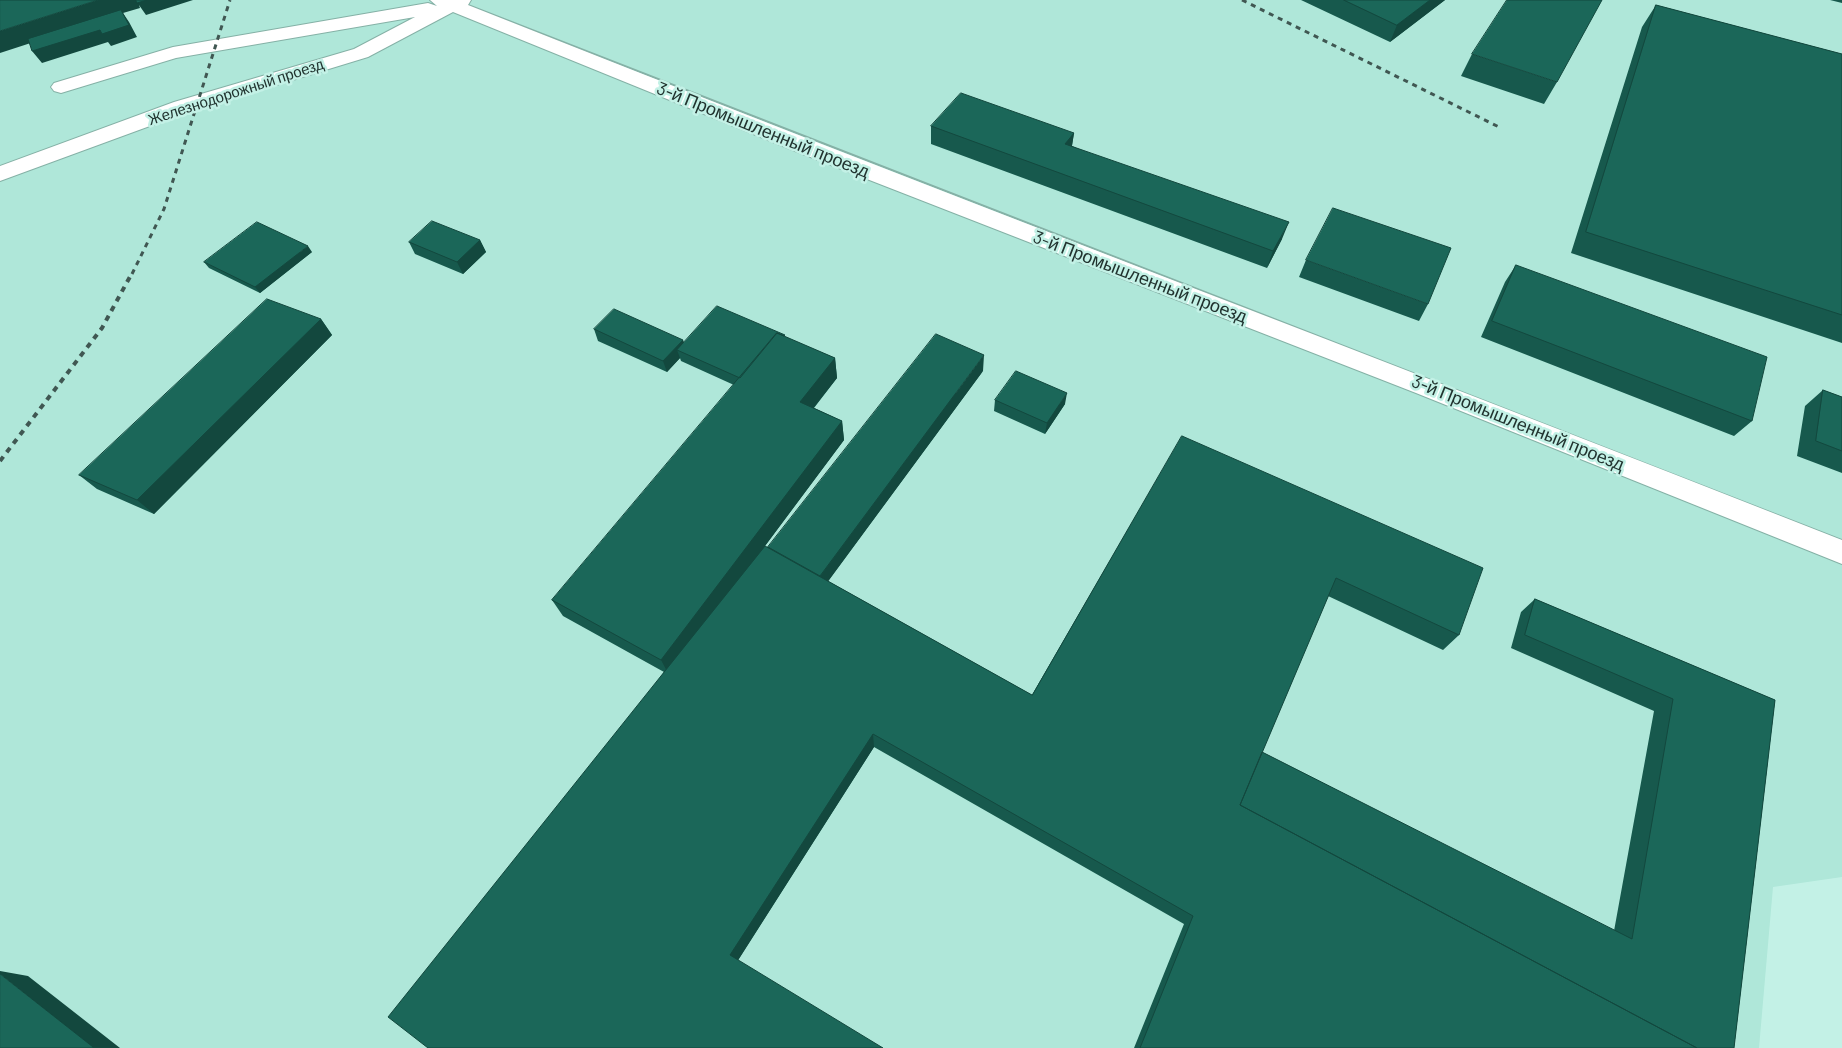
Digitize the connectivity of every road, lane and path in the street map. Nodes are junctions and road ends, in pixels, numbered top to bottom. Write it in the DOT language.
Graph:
graph roads {
  1 [pos="452,2"];
  2 [pos="61,87"];
  3 [pos="0,174"];
  4 [pos="1842,552"];
  1 -- 2 [label="street"];
  1 -- 3 [label="street, Железнодорожный проезд"];
  1 -- 4 [label="street, 3-й Промышленный проезд"];
}
